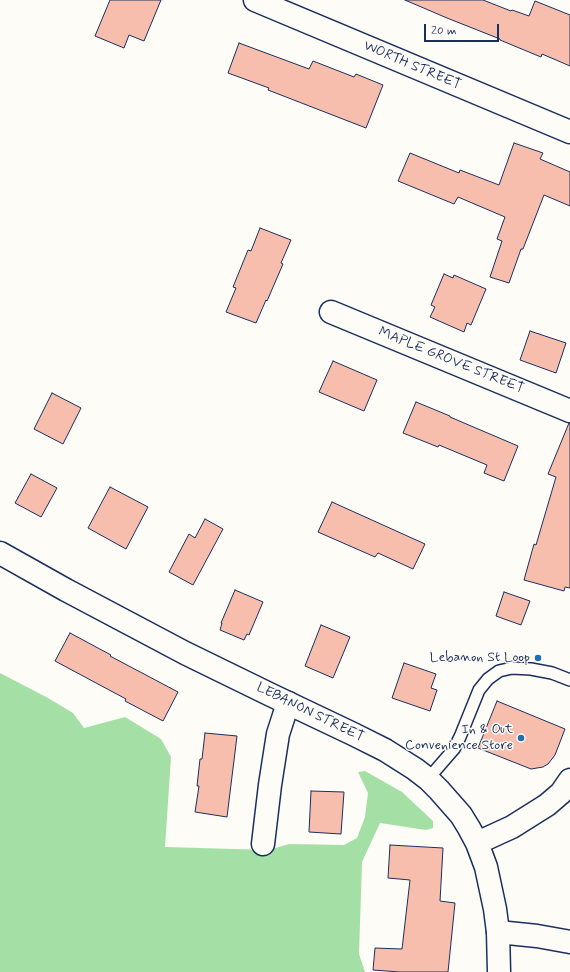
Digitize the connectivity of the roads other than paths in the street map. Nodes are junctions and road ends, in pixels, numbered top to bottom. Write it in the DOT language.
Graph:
graph roads {
  1 [pos="255,0"];
  2 [pos="570,132"];
  3 [pos="332,312"];
  4 [pos="570,411"];
  5 [pos="0,553"];
  6 [pos="570,680"];
  7 [pos="288,703"];
  8 [pos="428,780"];
  9 [pos="570,780"];
  10 [pos="477,843"];
  11 [pos="263,844"];
  12 [pos="498,932"];
  13 [pos="570,942"];
  14 [pos="499,972"];
  1 -- 2 [label="street, WORTH STREET"];
  3 -- 4 [label="street, MAPLE GROVE STREET"];
  5 -- 7 [label="street, LEBANON STREET"];
  6 -- 8 [label="lane"];
  7 -- 8 [label="street, LEBANON STREET"];
  7 -- 11 [label="street"];
  8 -- 10 [label="street, LEBANON STREET"];
  9 -- 10 [label="street"];
  10 -- 12 [label="street, LEBANON STREET"];
  12 -- 13 [label="street"];
  12 -- 14 [label="street, LEBANON STREET"];
}
